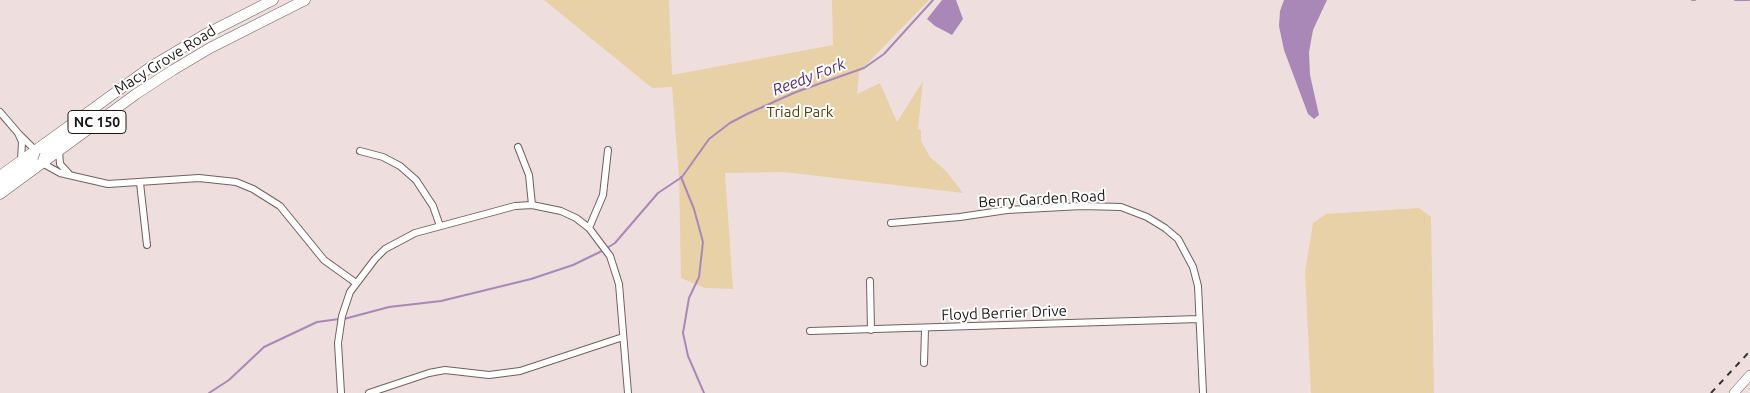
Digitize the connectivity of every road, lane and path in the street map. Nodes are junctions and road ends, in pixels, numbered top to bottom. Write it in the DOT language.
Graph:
graph roads {
  1 [pos="273,0"];
  2 [pos="292,0"];
  3 [pos="305,0"];
  4 [pos="247,29"];
  5 [pos="119,89"];
  6 [pos="0,112"];
  7 [pos="18,133"];
  8 [pos="518,147"];
  9 [pos="35,150"];
  10 [pos="608,150"];
  11 [pos="59,151"];
  12 [pos="360,151"];
  13 [pos="21,160"];
  14 [pos="42,163"];
  15 [pos="0,176"];
  16 [pos="71,176"];
  17 [pos="140,182"];
  18 [pos="0,187"];
  19 [pos="0,194"];
  20 [pos="532,205"];
  21 [pos="890,223"];
  22 [pos="440,226"];
  23 [pos="589,228"];
  24 [pos="147,245"];
  25 [pos="870,281"];
  26 [pos="356,283"];
  27 [pos="1199,319"];
  28 [pos="925,329"];
  29 [pos="871,330"];
  30 [pos="810,331"];
  31 [pos="623,337"];
  32 [pos="924,363"];
  33 [pos="1750,375"];
  34 [pos="341,393"];
  35 [pos="369,393"];
  36 [pos="628,393"];
  37 [pos="1203,393"];
  38 [pos="1734,393"];
  1 -- 5 [label="main road, Macy Grove Road / NC 150"];
  2 -- 4 [label="main road"];
  3 -- 4 [label="main road, Macy Grove Road / NC 150"];
  4 -- 11 [label="main road, Macy Grove Road / NC 150"];
  5 -- 9 [label="main road, Macy Grove Road / NC 150"];
  5 -- 14 [label="main road"];
  6 -- 7 [label="street"];
  7 -- 9 [label="street"];
  7 -- 13 [label="street"];
  8 -- 20 [label="street"];
  9 -- 13 [label="main road, Macy Grove Road / NC 150"];
  9 -- 18 [label="main road"];
  10 -- 23 [label="street"];
  11 -- 14 [label="main road, Macy Grove Road / NC 150"];
  11 -- 16 [label="street"];
  12 -- 22 [label="street"];
  13 -- 15 [label="main road, Macy Grove Road / NC 150"];
  14 -- 16 [label="street"];
  14 -- 19 [label="main road, Macy Grove Road / NC 150"];
  16 -- 17 [label="street"];
  17 -- 24 [label="street"];
  17 -- 26 [label="street"];
  20 -- 22 [label="street"];
  20 -- 23 [label="street"];
  21 -- 27 [label="street, Berry Garden Road"];
  22 -- 26 [label="street"];
  23 -- 31 [label="street"];
  25 -- 29 [label="street"];
  26 -- 34 [label="street"];
  27 -- 28 [label="street, Floyd Berrier Drive"];
  27 -- 37 [label="street, Berry Garden Road"];
  28 -- 29 [label="street, Floyd Berrier Drive"];
  28 -- 32 [label="street"];
  29 -- 30 [label="street, Floyd Berrier Drive"];
  31 -- 35 [label="street"];
  31 -- 36 [label="street"];
  33 -- 38 [label="street"];
}
